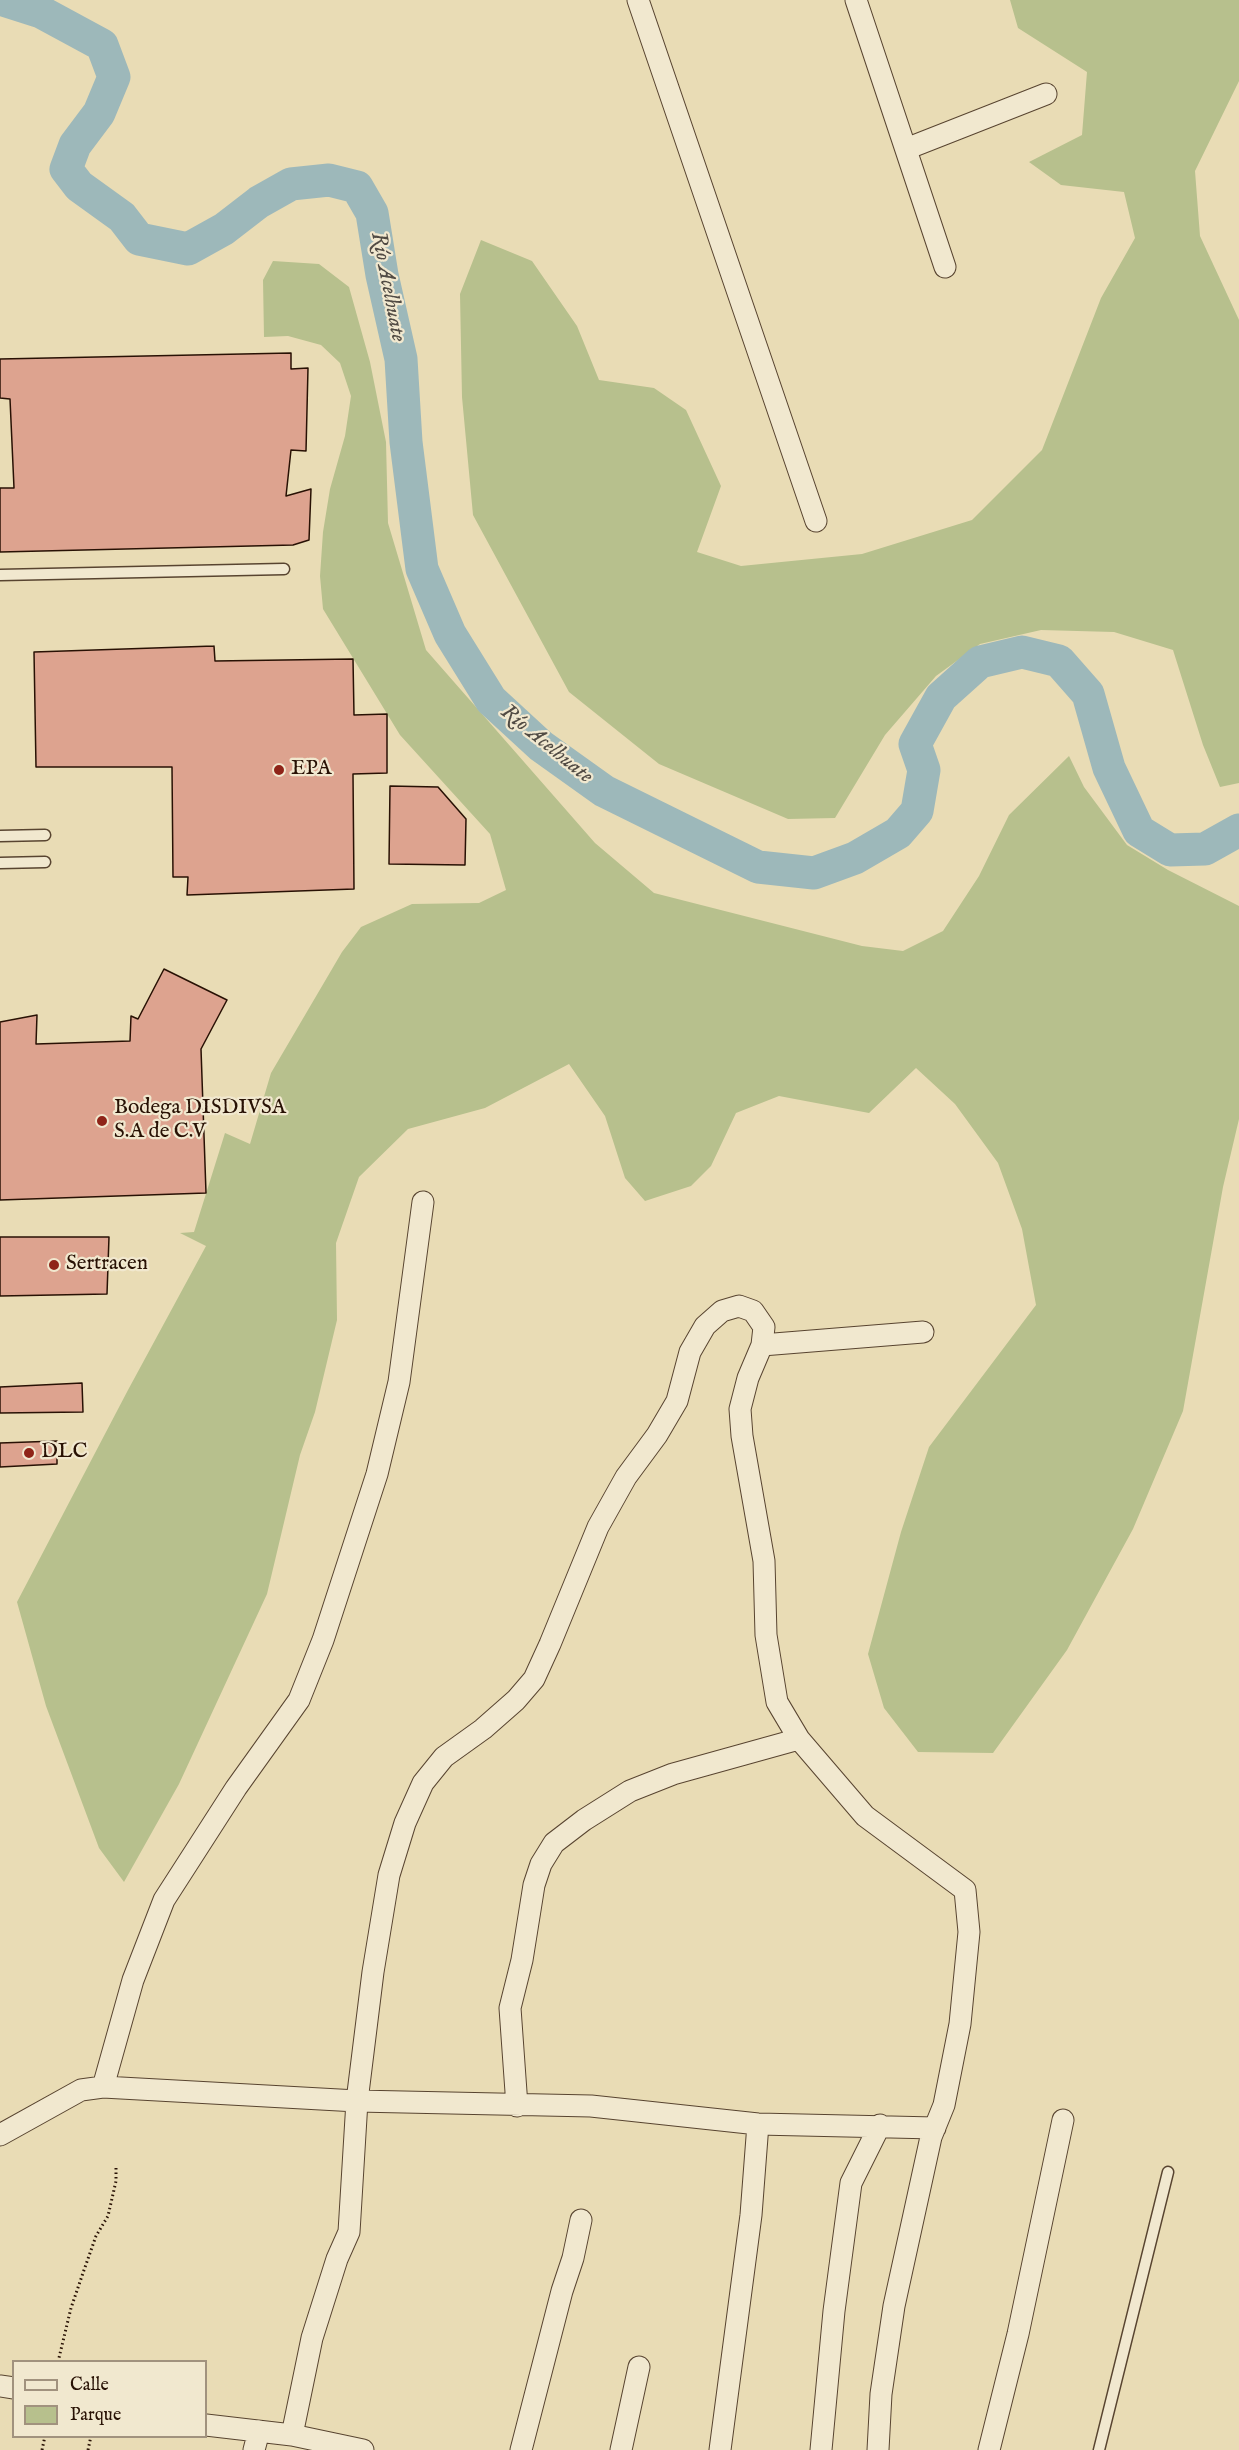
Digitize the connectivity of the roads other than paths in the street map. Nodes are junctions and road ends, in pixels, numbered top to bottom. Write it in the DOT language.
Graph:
graph roads {
  1 [pos="638,0"];
  2 [pos="856,0"];
  3 [pos="1046,94"];
  4 [pos="906,149"];
  5 [pos="945,267"];
  6 [pos="816,521"];
  7 [pos="284,569"];
  8 [pos="0,575"];
  9 [pos="0,836"];
  10 [pos="45,836"];
  11 [pos="45,862"];
  12 [pos="0,863"];
  13 [pos="423,1202"];
  14 [pos="923,1332"];
  15 [pos="762,1346"];
  16 [pos="799,1738"];
  17 [pos="103,2087"];
  18 [pos="357,2102"];
  19 [pos="517,2106"];
  20 [pos="1063,2120"];
  21 [pos="758,2124"];
  22 [pos="880,2125"];
  23 [pos="935,2128"];
  24 [pos="0,2135"];
  25 [pos="1168,2172"];
  26 [pos="581,2220"];
  27 [pos="639,2367"];
  28 [pos="207,2425"];
  29 [pos="292,2435"];
  30 [pos="256,2441"];
  31 [pos="363,2450"];
  32 [pos="521,2450"];
  33 [pos="621,2450"];
  34 [pos="720,2450"];
  35 [pos="821,2450"];
  36 [pos="878,2450"];
  37 [pos="989,2450"];
  38 [pos="1099,2450"];
  1 -- 6 [label="street"];
  2 -- 4 [label="street"];
  3 -- 4 [label="street"];
  4 -- 5 [label="street"];
  7 -- 8 [label="lane"];
  9 -- 10 [label="lane"];
  11 -- 12 [label="lane"];
  13 -- 17 [label="street"];
  14 -- 15 [label="street"];
  15 -- 16 [label="street"];
  15 -- 18 [label="street"];
  16 -- 19 [label="street"];
  16 -- 23 [label="street"];
  17 -- 18 [label="street"];
  17 -- 24 [label="street"];
  18 -- 19 [label="street"];
  18 -- 29 [label="street"];
  19 -- 21 [label="street"];
  20 -- 37 [label="street"];
  21 -- 22 [label="street"];
  21 -- 34 [label="street"];
  22 -- 23 [label="street"];
  22 -- 35 [label="street"];
  23 -- 36 [label="street"];
  25 -- 38 [label="lane"];
  26 -- 32 [label="street"];
  27 -- 33 [label="street"];
  28 -- 30 [label="street"];
  29 -- 30 [label="street"];
  29 -- 31 [label="street"];
}
